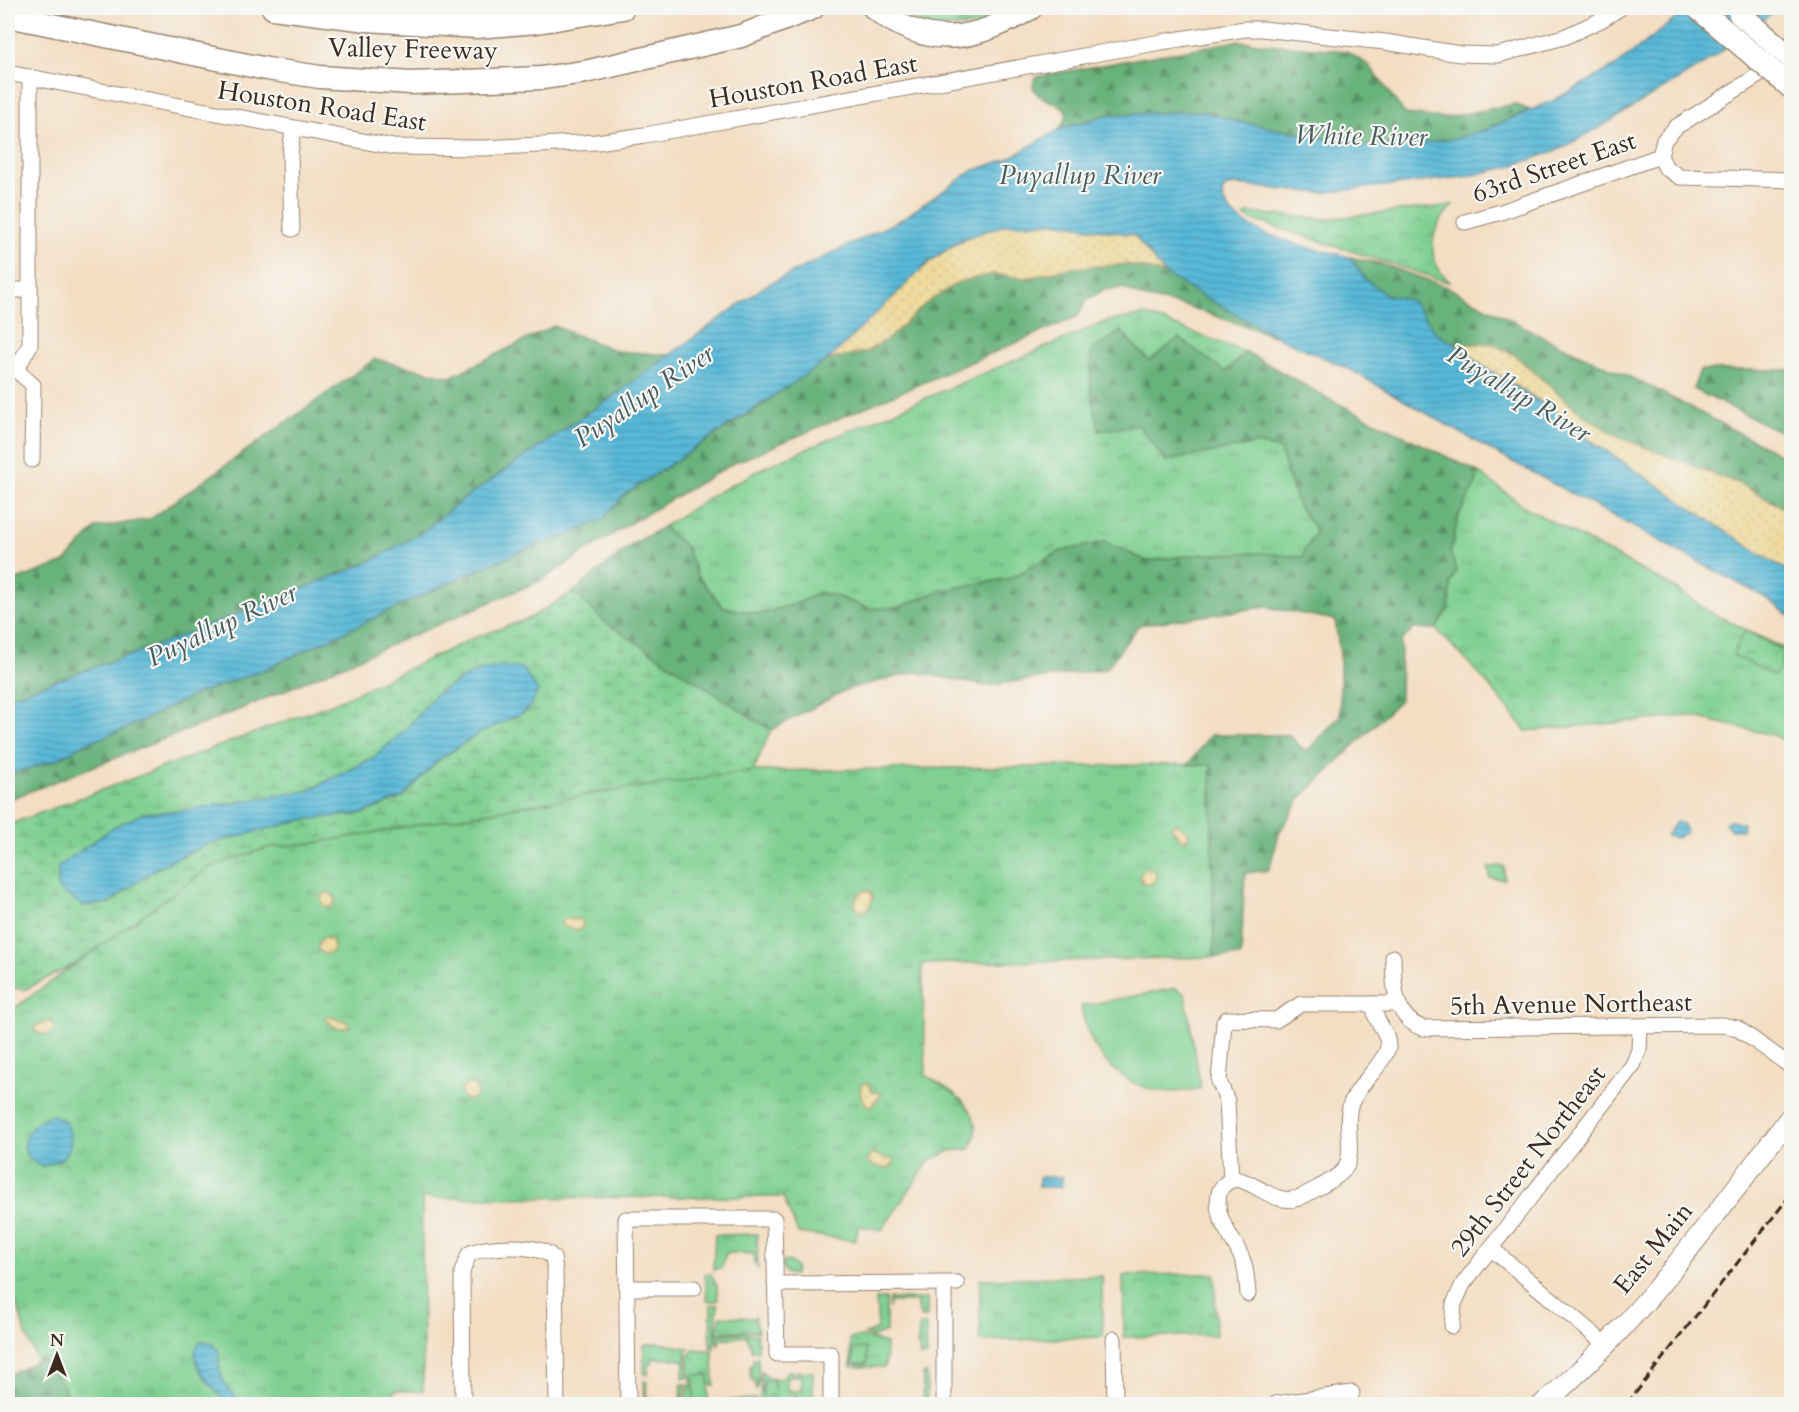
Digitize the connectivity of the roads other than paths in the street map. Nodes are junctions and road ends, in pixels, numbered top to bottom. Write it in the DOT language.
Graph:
graph roads {
  1 [pos="273,8"];
  2 [pos="502,8"];
  3 [pos="623,8"];
  4 [pos="813,8"];
  5 [pos="874,8"];
  6 [pos="1031,8"];
  7 [pos="1620,8"];
  8 [pos="1698,8"];
  9 [pos="1735,10"];
  10 [pos="8,16"];
  11 [pos="402,22"];
  12 [pos="1791,57"];
  13 [pos="8,73"];
  14 [pos="30,77"];
  15 [pos="1791,88"];
  16 [pos="293,129"];
  17 [pos="1660,156"];
  18 [pos="1791,180"];
  19 [pos="1465,222"];
  20 [pos="292,229"];
  21 [pos="8,291"];
  22 [pos="30,291"];
  23 [pos="32,460"];
  24 [pos="1394,957"];
  25 [pos="1374,1004"];
  26 [pos="1397,1004"];
  27 [pos="1640,1026"];
  28 [pos="1791,1067"];
  29 [pos="1791,1115"];
  30 [pos="1231,1180"];
  31 [pos="1492,1249"];
  32 [pos="775,1284"];
  33 [pos="627,1288"];
  34 [pos="694,1288"];
  35 [pos="1248,1294"];
  36 [pos="1452,1326"];
  37 [pos="1114,1339"];
  38 [pos="1606,1345"];
  39 [pos="1352,1394"];
  40 [pos="463,1404"];
  41 [pos="557,1404"];
  42 [pos="628,1404"];
  43 [pos="831,1404"];
  44 [pos="944,1404"];
  45 [pos="1115,1404"];
  46 [pos="1276,1404"];
  47 [pos="1543,1404"];
  1 -- 11 [label="highway, Valley Freeway"];
  2 -- 11 [label="highway"];
  3 -- 11 [label="highway, Valley Freeway"];
  4 -- 10 [label="highway, Valley Freeway"];
  5 -- 6 [label="highway"];
  7 -- 16 [label="street, Houston Road East"];
  8 -- 15 [label="highway, bridge"];
  9 -- 12 [label="highway, bridge"];
  12 -- 17 [label="street"];
  13 -- 14 [label="street, Houston Road East"];
  14 -- 16 [label="street, Houston Road East"];
  14 -- 22 [label="street"];
  16 -- 20 [label="street"];
  17 -- 18 [label="street, 63rd Street East"];
  17 -- 19 [label="street, 63rd Street East"];
  21 -- 22 [label="street"];
  22 -- 23 [label="street"];
  24 -- 26 [label="street"];
  25 -- 26 [label="street"];
  25 -- 30 [label="street"];
  25 -- 30 [label="street"];
  26 -- 27 [label="street, 5th Avenue Northeast"];
  27 -- 28 [label="street, 5th Avenue Northeast"];
  27 -- 31 [label="street, 29th Street Northeast"];
  29 -- 38 [label="main road, East Main"];
  30 -- 35 [label="street"];
  31 -- 36 [label="street, 29th Street Northeast"];
  31 -- 38 [label="street"];
  32 -- 33 [label="street"];
  32 -- 43 [label="street"];
  32 -- 44 [label="street"];
  33 -- 34 [label="street"];
  33 -- 42 [label="street"];
  37 -- 45 [label="street"];
  38 -- 47 [label="main road, East Main"];
  39 -- 46 [label="street"];
  40 -- 41 [label="street"];
}
